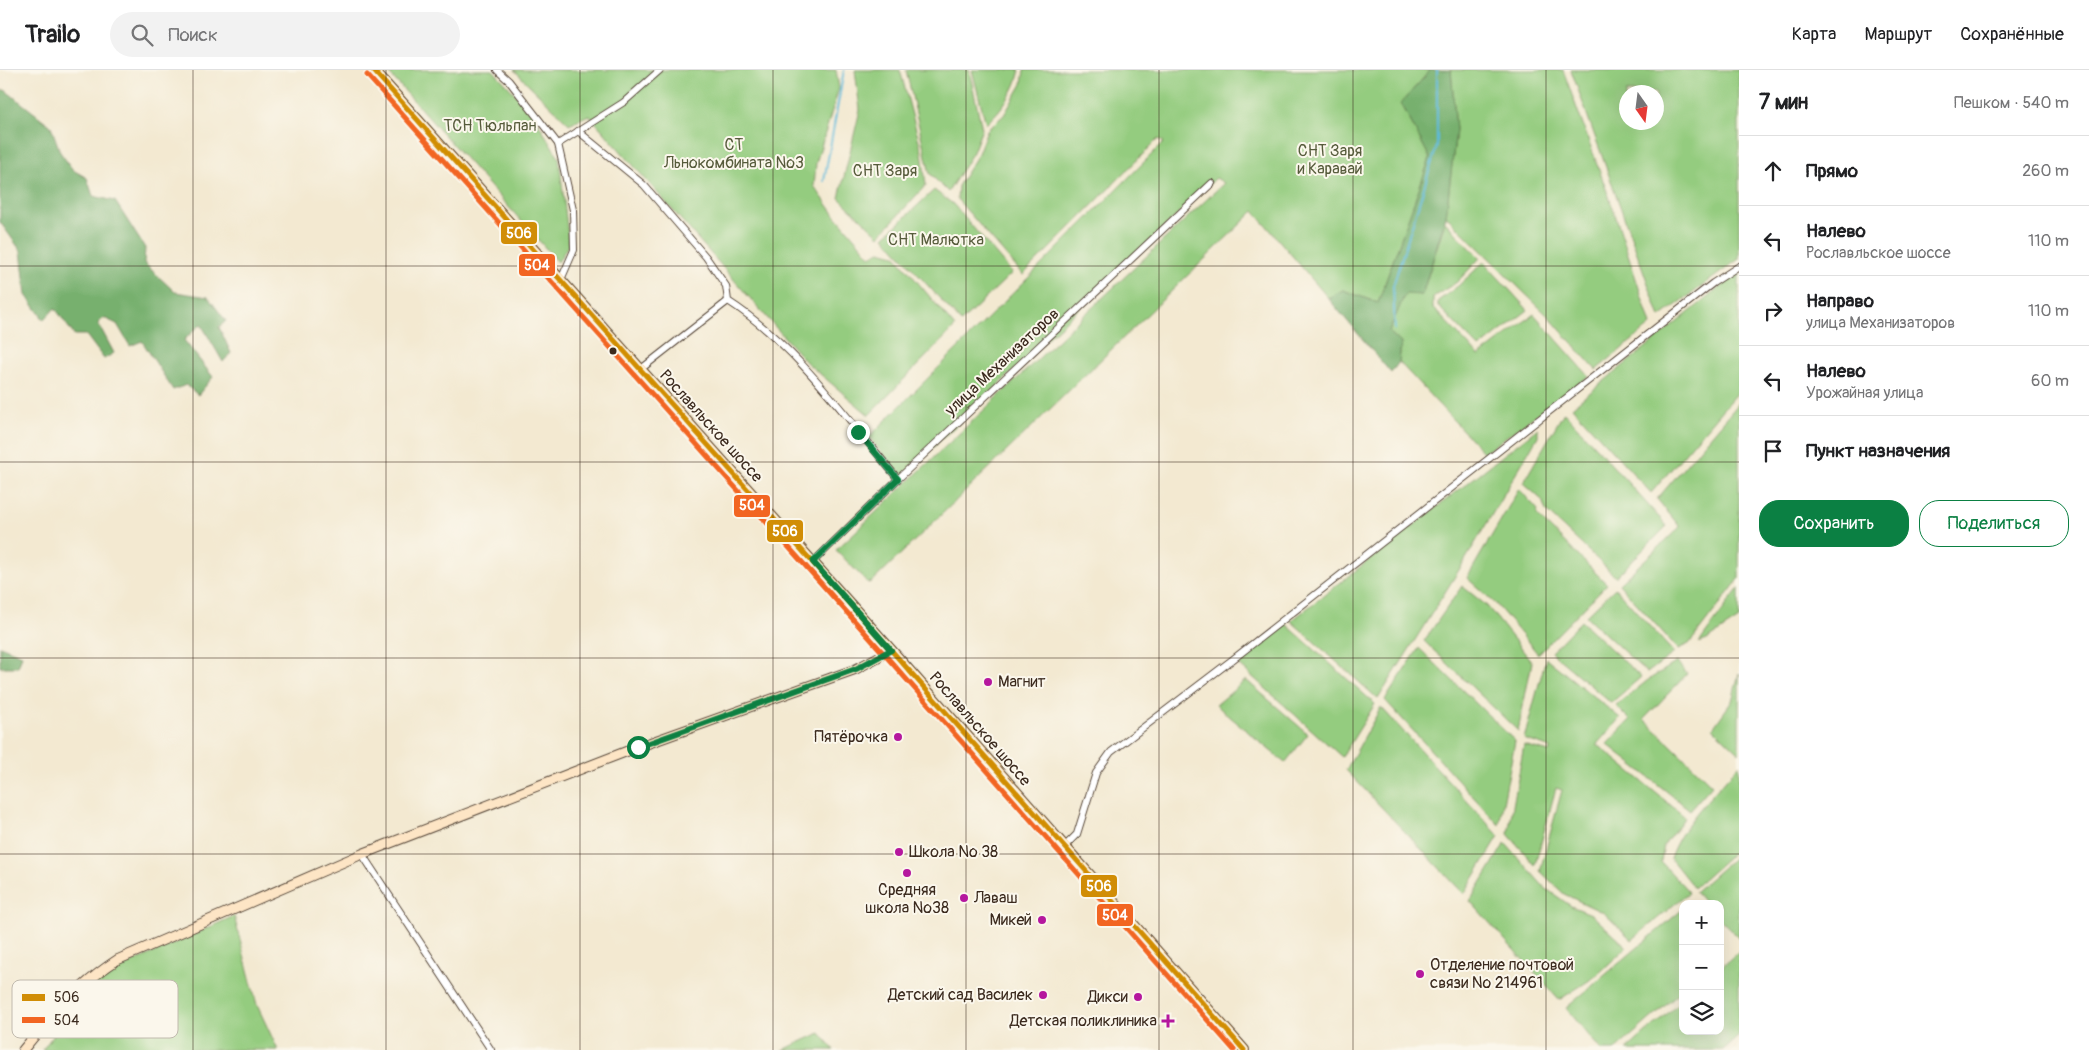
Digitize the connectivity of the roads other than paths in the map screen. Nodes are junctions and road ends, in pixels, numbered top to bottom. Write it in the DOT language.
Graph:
graph roads {
  1 [pos="373,70"];
  2 [pos="497,70"];
  3 [pos="660,70"];
  4 [pos="578,131"];
  5 [pos="558,144"];
  6 [pos="1212,183"];
  7 [pos="1739,266"];
  8 [pos="560,282"];
  9 [pos="728,301"];
  10 [pos="641,369"];
  11 [pos="898,479"];
  12 [pos="813,562"];
  13 [pos="891,650"];
  14 [pos="1064,847"];
  15 [pos="362,854"];
  16 [pos="88,980"];
  17 [pos="33,1038"];
  18 [pos="22,1050"];
  19 [pos="491,1050"];
  20 [pos="1244,1050"];
  1 -- 8 [label="main road, Рославльское шоссе"];
  2 -- 5 [label="street"];
  3 -- 4 [label="street"];
  4 -- 5 [label="street"];
  4 -- 9 [label="street"];
  5 -- 8 [label="street"];
  6 -- 11 [label="street, улица Механизаторов"];
  7 -- 14 [label="street"];
  8 -- 10 [label="main road, Рославльское шоссе"];
  9 -- 10 [label="street"];
  9 -- 11 [label="street"];
  10 -- 12 [label="main road, Рославльское шоссе"];
  11 -- 12 [label="street, улица Механизаторов"];
  12 -- 13 [label="main road, Рославльское шоссе"];
  13 -- 14 [label="main road, Рославльское шоссе"];
  13 -- 15 [label="street"];
  14 -- 20 [label="main road, Рославльское шоссе"];
  15 -- 16 [label="street"];
  15 -- 19 [label="street"];
  17 -- 18 [label="street"];
}
